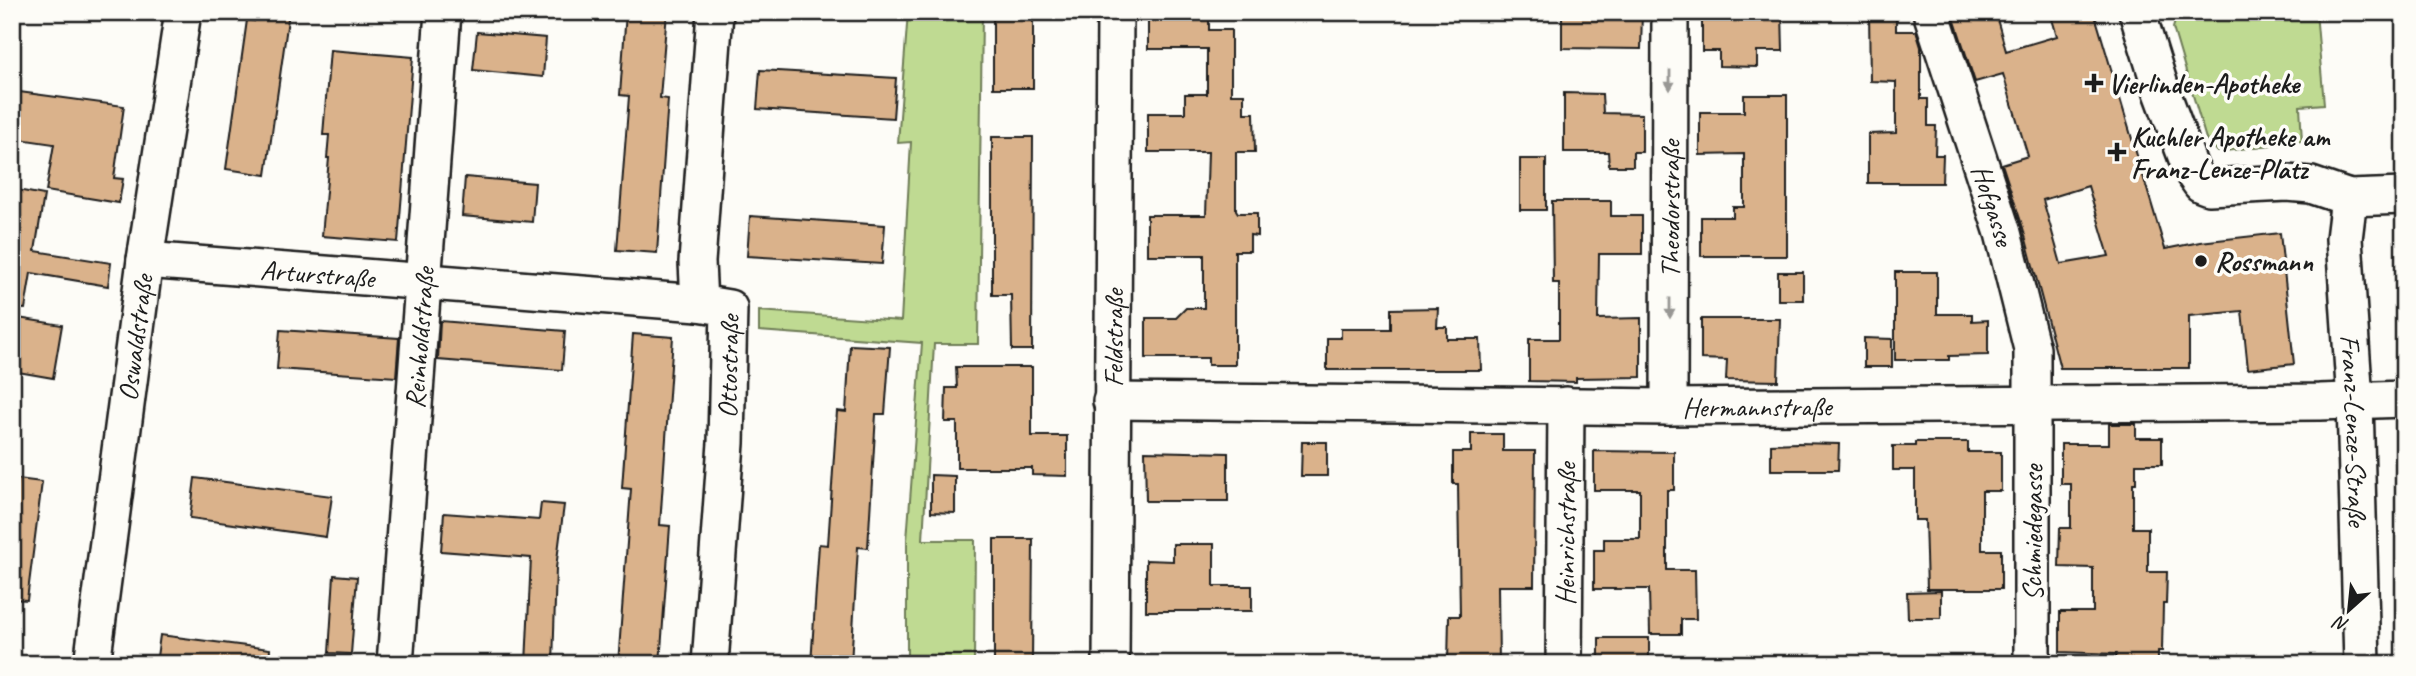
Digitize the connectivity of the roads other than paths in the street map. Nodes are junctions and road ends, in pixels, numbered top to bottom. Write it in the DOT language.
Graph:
graph roads {
  1 [pos="183,12"];
  2 [pos="443,12"];
  3 [pos="715,12"];
  4 [pos="1115,12"];
  5 [pos="1670,12"];
  6 [pos="1931,12"];
  7 [pos="2137,12"];
  8 [pos="2404,196"];
  9 [pos="2349,198"];
  10 [pos="145,260"];
  11 [pos="423,280"];
  12 [pos="699,303"];
  13 [pos="2404,399"];
  14 [pos="1111,401"];
  15 [pos="2355,401"];
  16 [pos="2032,403"];
  17 [pos="1566,405"];
  18 [pos="1669,407"];
  19 [pos="92,664"];
  20 [pos="395,664"];
  21 [pos="710,664"];
  22 [pos="1111,664"];
  23 [pos="1564,664"];
  24 [pos="2032,664"];
  25 [pos="2362,664"];
  1 -- 10 [label="street, Oswaldstraße"];
  2 -- 11 [label="street, Reinholdstraße"];
  3 -- 12 [label="street, Ottostraße"];
  4 -- 14 [label="street, Feldstraße"];
  5 -- 18 [label="street, Theodorstraße, one-way"];
  6 -- 16 [label="street, Hofgasse"];
  7 -- 9 [label="street"];
  8 -- 9 [label="street"];
  9 -- 15 [label="street, Franz-Lenze-Straße"];
  10 -- 11 [label="street, Arturstraße"];
  10 -- 19 [label="street, Oswaldstraße"];
  11 -- 12 [label="street, Arturstraße"];
  11 -- 20 [label="street, Reinholdstraße"];
  12 -- 21 [label="street, Ottostraße"];
  13 -- 15 [label="street, Hermannstraße"];
  14 -- 17 [label="street, Hermannstraße"];
  14 -- 22 [label="street, Feldstraße"];
  15 -- 16 [label="street, Hermannstraße"];
  15 -- 25 [label="street, Franz-Lenze-Straße"];
  16 -- 18 [label="street, Hermannstraße"];
  16 -- 24 [label="street, Schmiedegasse"];
  17 -- 18 [label="street, Hermannstraße"];
  17 -- 23 [label="street, Heinrichstraße"];
}
